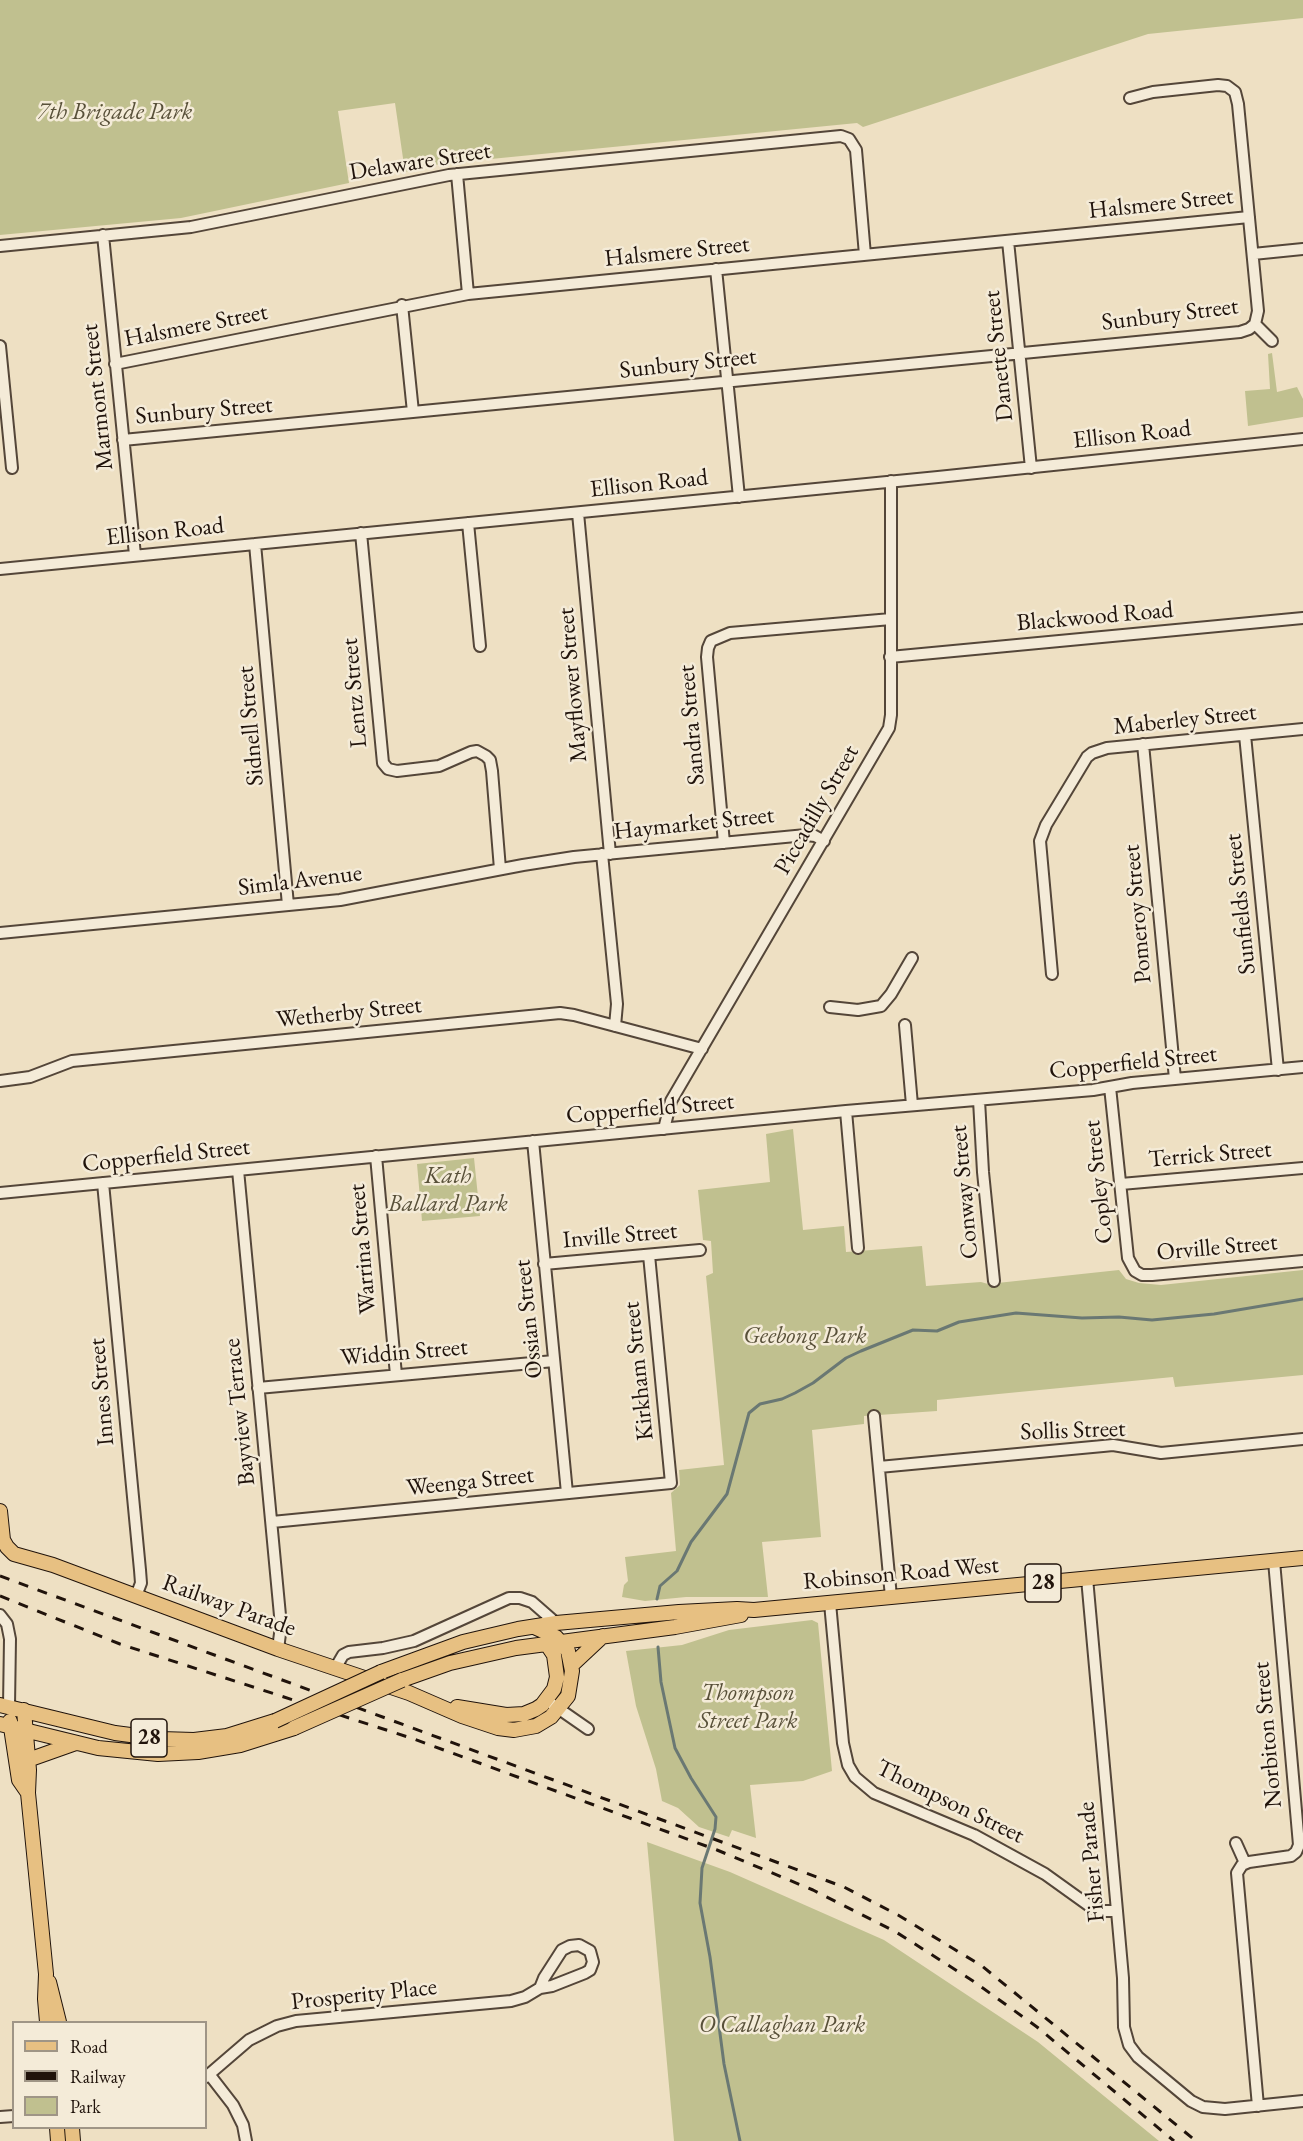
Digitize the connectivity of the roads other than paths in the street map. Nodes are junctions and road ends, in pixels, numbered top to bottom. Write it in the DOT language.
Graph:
graph roads {
  1 [pos="1130,99"];
  2 [pos="457,174"];
  3 [pos="1249,217"];
  4 [pos="103,235"];
  5 [pos="1008,241"];
  6 [pos="0,246"];
  7 [pos="1303,249"];
  8 [pos="1252,254"];
  9 [pos="865,255"];
  10 [pos="716,269"];
  11 [pos="468,294"];
  12 [pos="402,305"];
  13 [pos="1255,324"];
  14 [pos="1272,341"];
  15 [pos="0,346"];
  16 [pos="1020,353"];
  17 [pos="115,364"];
  18 [pos="727,381"];
  19 [pos="414,412"];
  20 [pos="1302,438"];
  21 [pos="123,440"];
  22 [pos="12,468"];
  23 [pos="1031,468"];
  24 [pos="891,481"];
  25 [pos="739,497"];
  26 [pos="578,513"];
  27 [pos="468,523"];
  28 [pos="361,534"];
  29 [pos="255,544"];
  30 [pos="135,555"];
  31 [pos="0,569"];
  32 [pos="1303,618"];
  33 [pos="891,619"];
  34 [pos="480,646"];
  35 [pos="890,657"];
  36 [pos="1303,729"];
  37 [pos="1245,735"];
  38 [pos="1143,744"];
  39 [pos="824,841"];
  40 [pos="724,843"];
  41 [pos="606,854"];
  42 [pos="500,869"];
  43 [pos="288,905"];
  44 [pos="0,933"];
  45 [pos="912,958"];
  46 [pos="1052,974"];
  47 [pos="830,1007"];
  48 [pos="905,1025"];
  49 [pos="615,1026"];
  50 [pos="702,1049"];
  51 [pos="1303,1068"];
  52 [pos="1278,1070"];
  53 [pos="1174,1079"];
  54 [pos="0,1081"];
  55 [pos="1110,1087"];
  56 [pos="979,1100"];
  57 [pos="912,1105"];
  58 [pos="846,1111"];
  59 [pos="664,1129"];
  60 [pos="533,1141"];
  61 [pos="376,1156"];
  62 [pos="1303,1168"];
  63 [pos="238,1170"];
  64 [pos="104,1183"];
  65 [pos="1121,1184"];
  66 [pos="0,1193"];
  67 [pos="858,1248"];
  68 [pos="700,1250"];
  69 [pos="649,1255"];
  70 [pos="1303,1261"];
  71 [pos="544,1264"];
  72 [pos="1135,1272"];
  73 [pos="994,1281"];
  74 [pos="554,1360"];
  75 [pos="396,1375"];
  76 [pos="258,1388"];
  77 [pos="874,1416"];
  78 [pos="1303,1439"];
  79 [pos="879,1467"];
  80 [pos="671,1483"];
  81 [pos="567,1493"];
  82 [pos="0,1511"];
  83 [pos="272,1522"];
  84 [pos="1303,1558"];
  85 [pos="1274,1561"];
  86 [pos="1087,1578"];
  87 [pos="136,1596"];
  88 [pos="891,1597"];
  89 [pos="830,1603"];
  90 [pos="754,1610"];
  91 [pos="2,1616"];
  92 [pos="556,1623"];
  93 [pos="534,1627"];
  94 [pos="603,1635"];
  95 [pos="561,1641"];
  96 [pos="546,1643"];
  97 [pos="278,1649"];
  98 [pos="572,1665"];
  99 [pos="336,1667"];
  100 [pos="547,1700"];
  101 [pos="437,1704"];
  102 [pos="4,1706"];
  103 [pos="559,1709"];
  104 [pos="24,1710"];
  105 [pos="5,1725"];
  106 [pos="588,1729"];
  107 [pos="25,1731"];
  108 [pos="76,1743"];
  109 [pos="28,1760"];
  110 [pos="1298,1779"];
  111 [pos="28,1793"];
  112 [pos="1236,1843"];
  113 [pos="1245,1863"];
  114 [pos="1117,1911"];
  115 [pos="46,1974"];
  116 [pos="540,1988"];
  117 [pos="47,2021"];
  118 [pos="59,2021"];
  119 [pos="207,2076"];
  120 [pos="1303,2101"];
  121 [pos="1258,2106"];
  122 [pos="246,2141"];
  1 -- 3 [label="street"];
  2 -- 4 [label="street, Delaware Street"];
  2 -- 9 [label="street, Delaware Street"];
  2 -- 11 [label="street"];
  3 -- 5 [label="street, Halsmere Street"];
  3 -- 8 [label="street"];
  4 -- 6 [label="street, Delaware Street"];
  4 -- 17 [label="street, Marmont Street"];
  5 -- 9 [label="street, Halsmere Street"];
  5 -- 16 [label="street, Danette Street"];
  7 -- 8 [label="street"];
  8 -- 13 [label="street"];
  9 -- 10 [label="street, Halsmere Street"];
  10 -- 11 [label="street, Halsmere Street"];
  10 -- 18 [label="street"];
  11 -- 12 [label="street, Halsmere Street"];
  12 -- 17 [label="street, Halsmere Street"];
  12 -- 19 [label="street"];
  13 -- 14 [label="street"];
  13 -- 16 [label="street, Sunbury Street"];
  15 -- 22 [label="street"];
  16 -- 18 [label="street, Sunbury Street"];
  16 -- 23 [label="street, Danette Street"];
  17 -- 21 [label="street, Marmont Street"];
  18 -- 19 [label="street, Sunbury Street"];
  18 -- 25 [label="street"];
  19 -- 21 [label="street, Sunbury Street"];
  20 -- 23 [label="street, Ellison Road"];
  21 -- 30 [label="street, Marmont Street"];
  23 -- 24 [label="street, Ellison Road"];
  24 -- 25 [label="street, Ellison Road"];
  24 -- 33 [label="street, Piccadilly Street"];
  25 -- 26 [label="street, Ellison Road"];
  26 -- 27 [label="street, Ellison Road"];
  26 -- 41 [label="street, Mayflower Street"];
  27 -- 28 [label="street, Ellison Road"];
  27 -- 34 [label="street"];
  28 -- 29 [label="street, Ellison Road"];
  28 -- 42 [label="street, Lentz Street"];
  29 -- 30 [label="street, Ellison Road"];
  29 -- 43 [label="street, Sidnell Street"];
  30 -- 31 [label="street, Ellison Road"];
  32 -- 35 [label="street, Blackwood Road"];
  33 -- 35 [label="street, Piccadilly Street"];
  33 -- 40 [label="street, Sandra Street"];
  35 -- 39 [label="street, Piccadilly Street"];
  36 -- 37 [label="street, Maberley Street"];
  37 -- 38 [label="street, Maberley Street"];
  37 -- 52 [label="street, Sunfields Street"];
  38 -- 46 [label="street, Maberley Street"];
  38 -- 53 [label="street, Pomeroy Street"];
  39 -- 40 [label="street, Haymarket Street"];
  39 -- 50 [label="street, Piccadilly Street"];
  40 -- 41 [label="street, Haymarket Street"];
  41 -- 42 [label="street, Simla Avenue"];
  41 -- 49 [label="street, Mayflower Street"];
  42 -- 43 [label="street, Simla Avenue"];
  43 -- 44 [label="street, Simla Avenue"];
  45 -- 47 [label="street"];
  48 -- 57 [label="street"];
  49 -- 50 [label="street, Wetherby Street"];
  49 -- 54 [label="street, Wetherby Street"];
  50 -- 59 [label="street, Piccadilly Street"];
  51 -- 52 [label="street, Copperfield Street"];
  52 -- 53 [label="street, Copperfield Street"];
  53 -- 55 [label="street, Copperfield Street"];
  55 -- 56 [label="street, Copperfield Street"];
  55 -- 65 [label="street, Copley Street"];
  56 -- 57 [label="street, Copperfield Street"];
  56 -- 73 [label="street, Conway Street"];
  57 -- 58 [label="street, Copperfield Street"];
  58 -- 59 [label="street, Copperfield Street"];
  58 -- 67 [label="street"];
  59 -- 60 [label="street, Copperfield Street"];
  60 -- 61 [label="street, Copperfield Street"];
  60 -- 71 [label="street, Ossian Street"];
  61 -- 63 [label="street, Copperfield Street"];
  61 -- 75 [label="street, Warrina Street"];
  62 -- 65 [label="street, Terrick Street"];
  63 -- 64 [label="street, Copperfield Street"];
  63 -- 76 [label="street, Bayview Terrace"];
  64 -- 66 [label="street, Copperfield Street"];
  64 -- 87 [label="street, Innes Street"];
  65 -- 72 [label="street, Copley Street"];
  68 -- 69 [label="street, Inville Street"];
  69 -- 71 [label="street, Inville Street"];
  69 -- 80 [label="street, Kirkham Street"];
  70 -- 72 [label="street, Orville Street"];
  71 -- 74 [label="street, Ossian Street"];
  74 -- 75 [label="street, Widdin Street"];
  74 -- 81 [label="street, Ossian Street"];
  75 -- 76 [label="street, Widdin Street"];
  76 -- 83 [label="street, Bayview Terrace"];
  77 -- 79 [label="street"];
  78 -- 79 [label="street, Sollis Street"];
  79 -- 88 [label="street"];
  80 -- 81 [label="street, Weenga Street"];
  81 -- 83 [label="street, Weenga Street"];
  82 -- 87 [label="main road, Railway Parade"];
  83 -- 97 [label="street, Bayview Terrace"];
  84 -- 85 [label="main road, Robinson Road West / 28"];
  85 -- 86 [label="main road, Robinson Road West / 28"];
  85 -- 110 [label="street, Norbiton Street"];
  86 -- 88 [label="main road, Robinson Road West / 28"];
  86 -- 114 [label="street, Fisher Parade"];
  87 -- 97 [label="main road, Railway Parade"];
  88 -- 89 [label="main road, Robinson Road West / 28"];
  89 -- 90 [label="main road, Robinson Road West / 28"];
  89 -- 114 [label="street, Thompson Street"];
  90 -- 92 [label="main road, Robinson Road West / 28"];
  90 -- 94 [label="main road, Robinson Road West / 28"];
  91 -- 102 [label="street"];
  92 -- 93 [label="main road, Robinson Road West / 28"];
  92 -- 99 [label="street"];
  93 -- 95 [label="main road"];
  93 -- 104 [label="main road, Robinson Road West / 28, bridge"];
  94 -- 95 [label="main road, Robinson Road West / 28"];
  94 -- 98 [label="main road"];
  95 -- 96 [label="main road, Robinson Road West / 28"];
  95 -- 98 [label="main road"];
  96 -- 100 [label="main road"];
  96 -- 108 [label="main road, Robinson Road West / 28, bridge"];
  97 -- 99 [label="main road, Railway Parade"];
  98 -- 103 [label="main road"];
  99 -- 101 [label="main road, Railway Parade"];
  100 -- 101 [label="main road, Railway Parade"];
  100 -- 103 [label="street"];
  101 -- 103 [label="main road, Railway Parade"];
  102 -- 104 [label="main road, 28"];
  102 -- 105 [label="main road"];
  103 -- 106 [label="street"];
  104 -- 107 [label="main road"];
  105 -- 107 [label="main road, 28"];
  105 -- 111 [label="main road"];
  107 -- 108 [label="main road, 28"];
  107 -- 109 [label="main road"];
  108 -- 109 [label="main road"];
  109 -- 111 [label="main road"];
  110 -- 113 [label="street, Norbiton Street"];
  111 -- 115 [label="main road"];
  112 -- 113 [label="street"];
  113 -- 121 [label="street"];
  114 -- 121 [label="street, Fisher Parade"];
  115 -- 117 [label="main road"];
  115 -- 118 [label="main road"];
  116 -- 116 [label="street, Prosperity Place"];
  116 -- 119 [label="street, Prosperity Place"];
  119 -- 122 [label="street"];
  120 -- 121 [label="street"];
}
